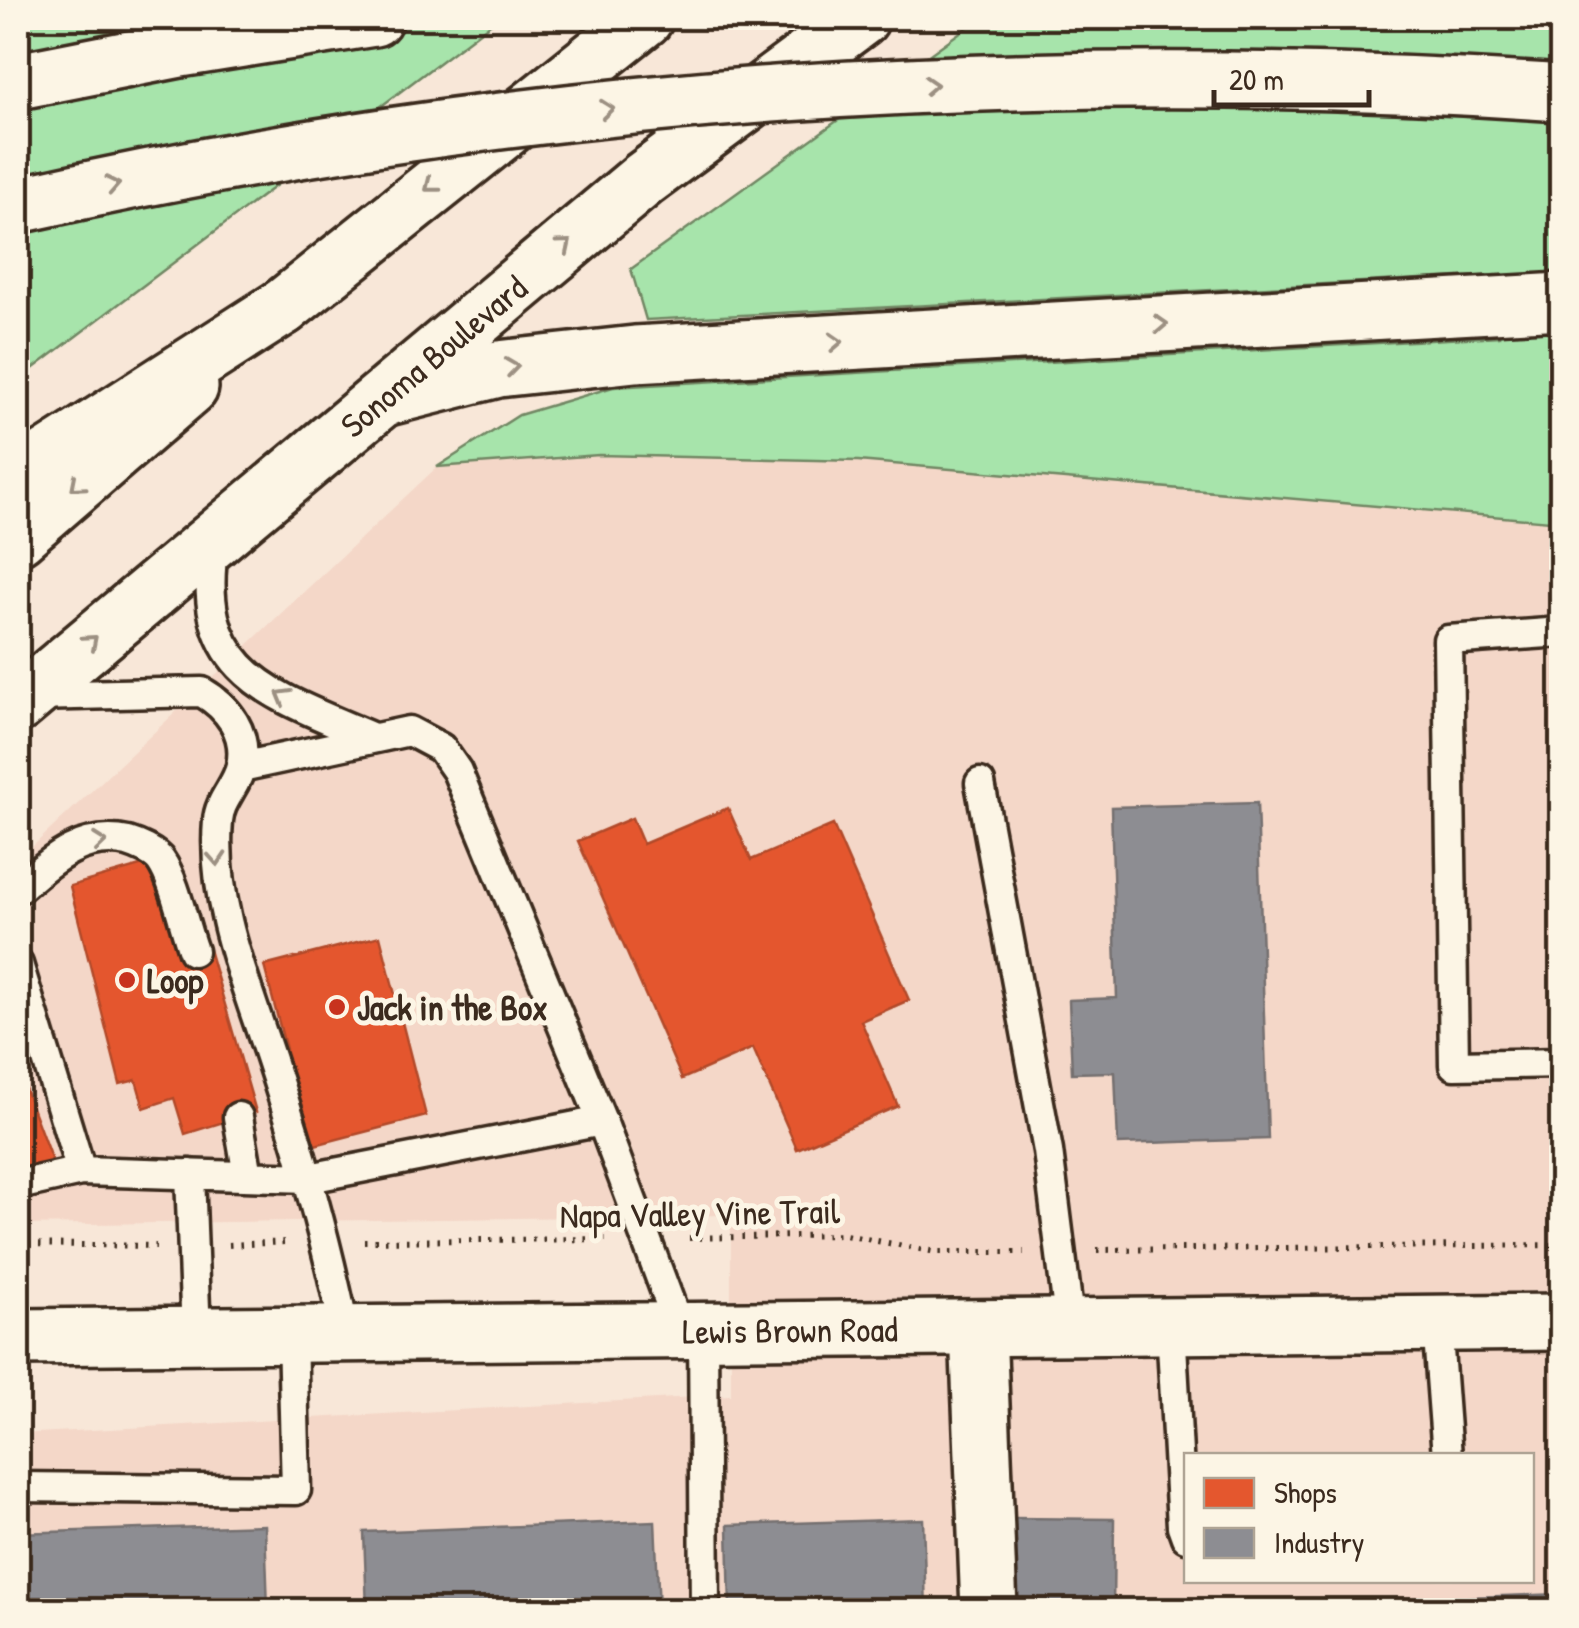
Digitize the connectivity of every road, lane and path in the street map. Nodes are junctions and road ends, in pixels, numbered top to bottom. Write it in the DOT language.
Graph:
graph roads {
  1 [pos="158,18"];
  2 [pos="374,18"];
  3 [pos="645,18"];
  4 [pos="860,18"];
  5 [pos="18,58"];
  6 [pos="18,82"];
  7 [pos="1562,93"];
  8 [pos="18,204"];
  9 [pos="1562,301"];
  10 [pos="284,307"];
  11 [pos="384,398"];
  12 [pos="18,477"];
  13 [pos="18,536"];
  14 [pos="215,536"];
  15 [pos="1562,632"];
  16 [pos="22,700"];
  17 [pos="372,737"];
  18 [pos="241,767"];
  19 [pos="980,783"];
  20 [pos="18,889"];
  21 [pos="193,951"];
  22 [pos="18,964"];
  23 [pos="1562,1062"];
  24 [pos="238,1118"];
  25 [pos="602,1121"];
  26 [pos="81,1171"];
  27 [pos="190,1174"];
  28 [pos="248,1176"];
  29 [pos="308,1178"];
  30 [pos="18,1186"];
  31 [pos="644,1239"];
  32 [pos="327,1241"];
  33 [pos="18,1244"];
  34 [pos="192,1246"];
  35 [pos="1562,1246"];
  36 [pos="1060,1252"];
  37 [pos="1562,1322"];
  38 [pos="1438,1324"];
  39 [pos="1171,1326"];
  40 [pos="1070,1327"];
  41 [pos="978,1328"];
  42 [pos="691,1330"];
  43 [pos="345,1334"];
  44 [pos="292,1335"];
  45 [pos="196,1336"];
  46 [pos="18,1337"];
  47 [pos="1448,1453"];
  48 [pos="18,1487"];
  49 [pos="1184,1532"];
  50 [pos="705,1610"];
  51 [pos="989,1610"];
  1 -- 5 [label="main road"];
  2 -- 6 [label="main road"];
  3 -- 10 [label="main road, one-way"];
  11 -- 4 [label="main road, Sonoma Boulevard, one-way"];
  8 -- 7 [label="main road, one-way, bridge"];
  11 -- 9 [label="main road, one-way"];
  10 -- 12 [label="main road"];
  10 -- 13 [label="main road, one-way"];
  11 -- 14 [label="main road, Sonoma Boulevard"];
  16 -- 14 [label="main road, Sonoma Boulevard, one-way"];
  17 -- 14 [label="lane, one-way"];
  15 -- 23 [label="lane"];
  16 -- 18 [label="lane"];
  17 -- 18 [label="lane"];
  17 -- 25 [label="lane"];
  18 -- 29 [label="lane, one-way"];
  19 -- 36 [label="lane"];
  20 -- 21 [label="lane, one-way"];
  22 -- 26 [label="lane"];
  24 -- 28 [label="lane"];
  25 -- 29 [label="lane"];
  25 -- 31 [label="lane"];
  26 -- 27 [label="lane"];
  26 -- 30 [label="lane"];
  27 -- 28 [label="lane"];
  27 -- 34 [label="lane"];
  28 -- 29 [label="lane"];
  29 -- 32 [label="lane"];
  31 -- 32 [label="path, Napa Valley Vine Trail"];
  31 -- 36 [label="path, Napa Valley Vine Trail"];
  31 -- 42 [label="lane"];
  32 -- 34 [label="path, Napa Valley Vine Trail"];
  32 -- 43 [label="lane"];
  33 -- 34 [label="path, Napa Valley Vine Trail"];
  34 -- 45 [label="lane"];
  35 -- 36 [label="path, Napa Valley Vine Trail"];
  36 -- 40 [label="lane"];
  37 -- 38 [label="main road, Lewis Brown Road"];
  38 -- 39 [label="main road, Lewis Brown Road"];
  38 -- 47 [label="lane"];
  39 -- 40 [label="main road, Lewis Brown Road"];
  39 -- 49 [label="lane"];
  40 -- 41 [label="main road, Lewis Brown Road"];
  41 -- 42 [label="main road, Lewis Brown Road"];
  41 -- 51 [label="main road"];
  42 -- 43 [label="main road, Lewis Brown Road"];
  42 -- 50 [label="lane"];
  43 -- 44 [label="main road, Lewis Brown Road"];
  44 -- 45 [label="main road, Lewis Brown Road"];
  44 -- 48 [label="lane"];
  45 -- 46 [label="main road, Lewis Brown Road"];
}
